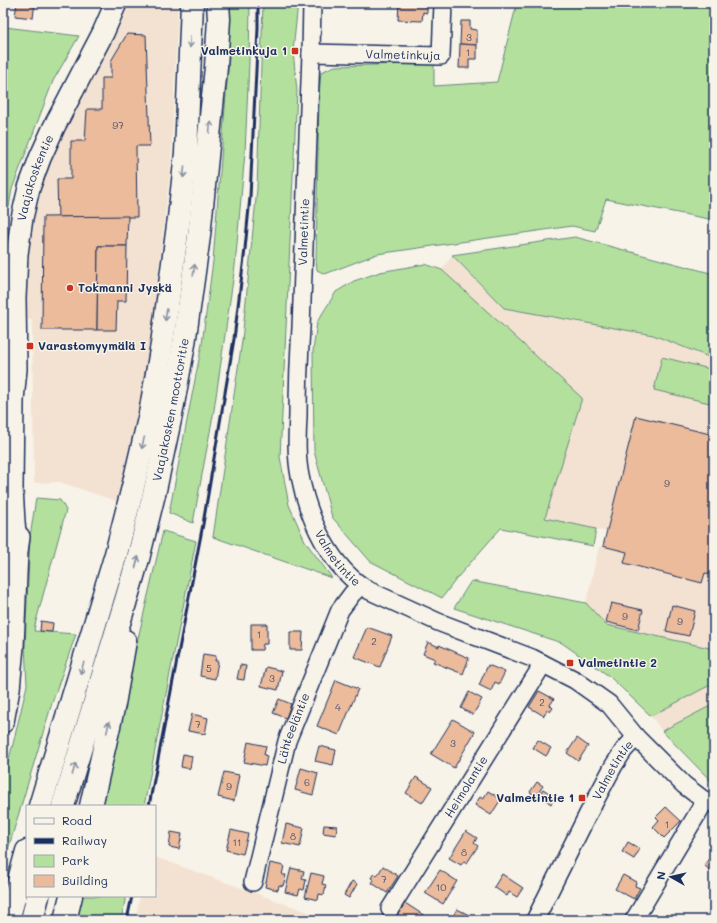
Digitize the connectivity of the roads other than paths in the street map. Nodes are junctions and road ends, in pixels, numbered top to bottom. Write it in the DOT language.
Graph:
graph roads {
  1 [pos="116,3"];
  2 [pos="192,3"];
  3 [pos="218,3"];
  4 [pos="312,3"];
  5 [pos="443,3"];
  6 [pos="311,54"];
  7 [pos="360,586"];
  8 [pos="126,600"];
  9 [pos="542,663"];
  10 [pos="3,722"];
  11 [pos="636,737"];
  12 [pos="710,802"];
  13 [pos="40,805"];
  14 [pos="63,805"];
  15 [pos="91,805"];
  16 [pos="26,854"];
  17 [pos="253,882"];
  18 [pos="38,897"];
  19 [pos="70,897"];
  20 [pos="390,909"];
  21 [pos="8,917"];
  22 [pos="32,920"];
  23 [pos="65,920"];
  24 [pos="535,920"];
  25 [pos="634,920"];
  1 -- 10 [label="main road, Vaajakoskentie"];
  2 -- 13 [label="highway, Vaajakosken moottoritie, one-way"];
  8 -- 3 [label="highway, Vaajakosken moottoritie, one-way"];
  4 -- 6 [label="street, Valmetintie"];
  5 -- 6 [label="street, Valmetinkuja"];
  6 -- 7 [label="street, Valmetintie"];
  7 -- 9 [label="street, Valmetintie"];
  7 -- 17 [label="street, Lähteeläntie"];
  14 -- 8 [label="highway, Vaajakosken moottoritie, one-way"];
  15 -- 8 [label="highway, one-way"];
  9 -- 11 [label="street, Valmetintie"];
  9 -- 20 [label="street, Heimolantie"];
  11 -- 12 [label="street"];
  11 -- 24 [label="street, Valmetintie"];
  12 -- 25 [label="street"];
  16 -- 21 [label="highway"];
  18 -- 22 [label="highway"];
  19 -- 23 [label="highway"];
}
